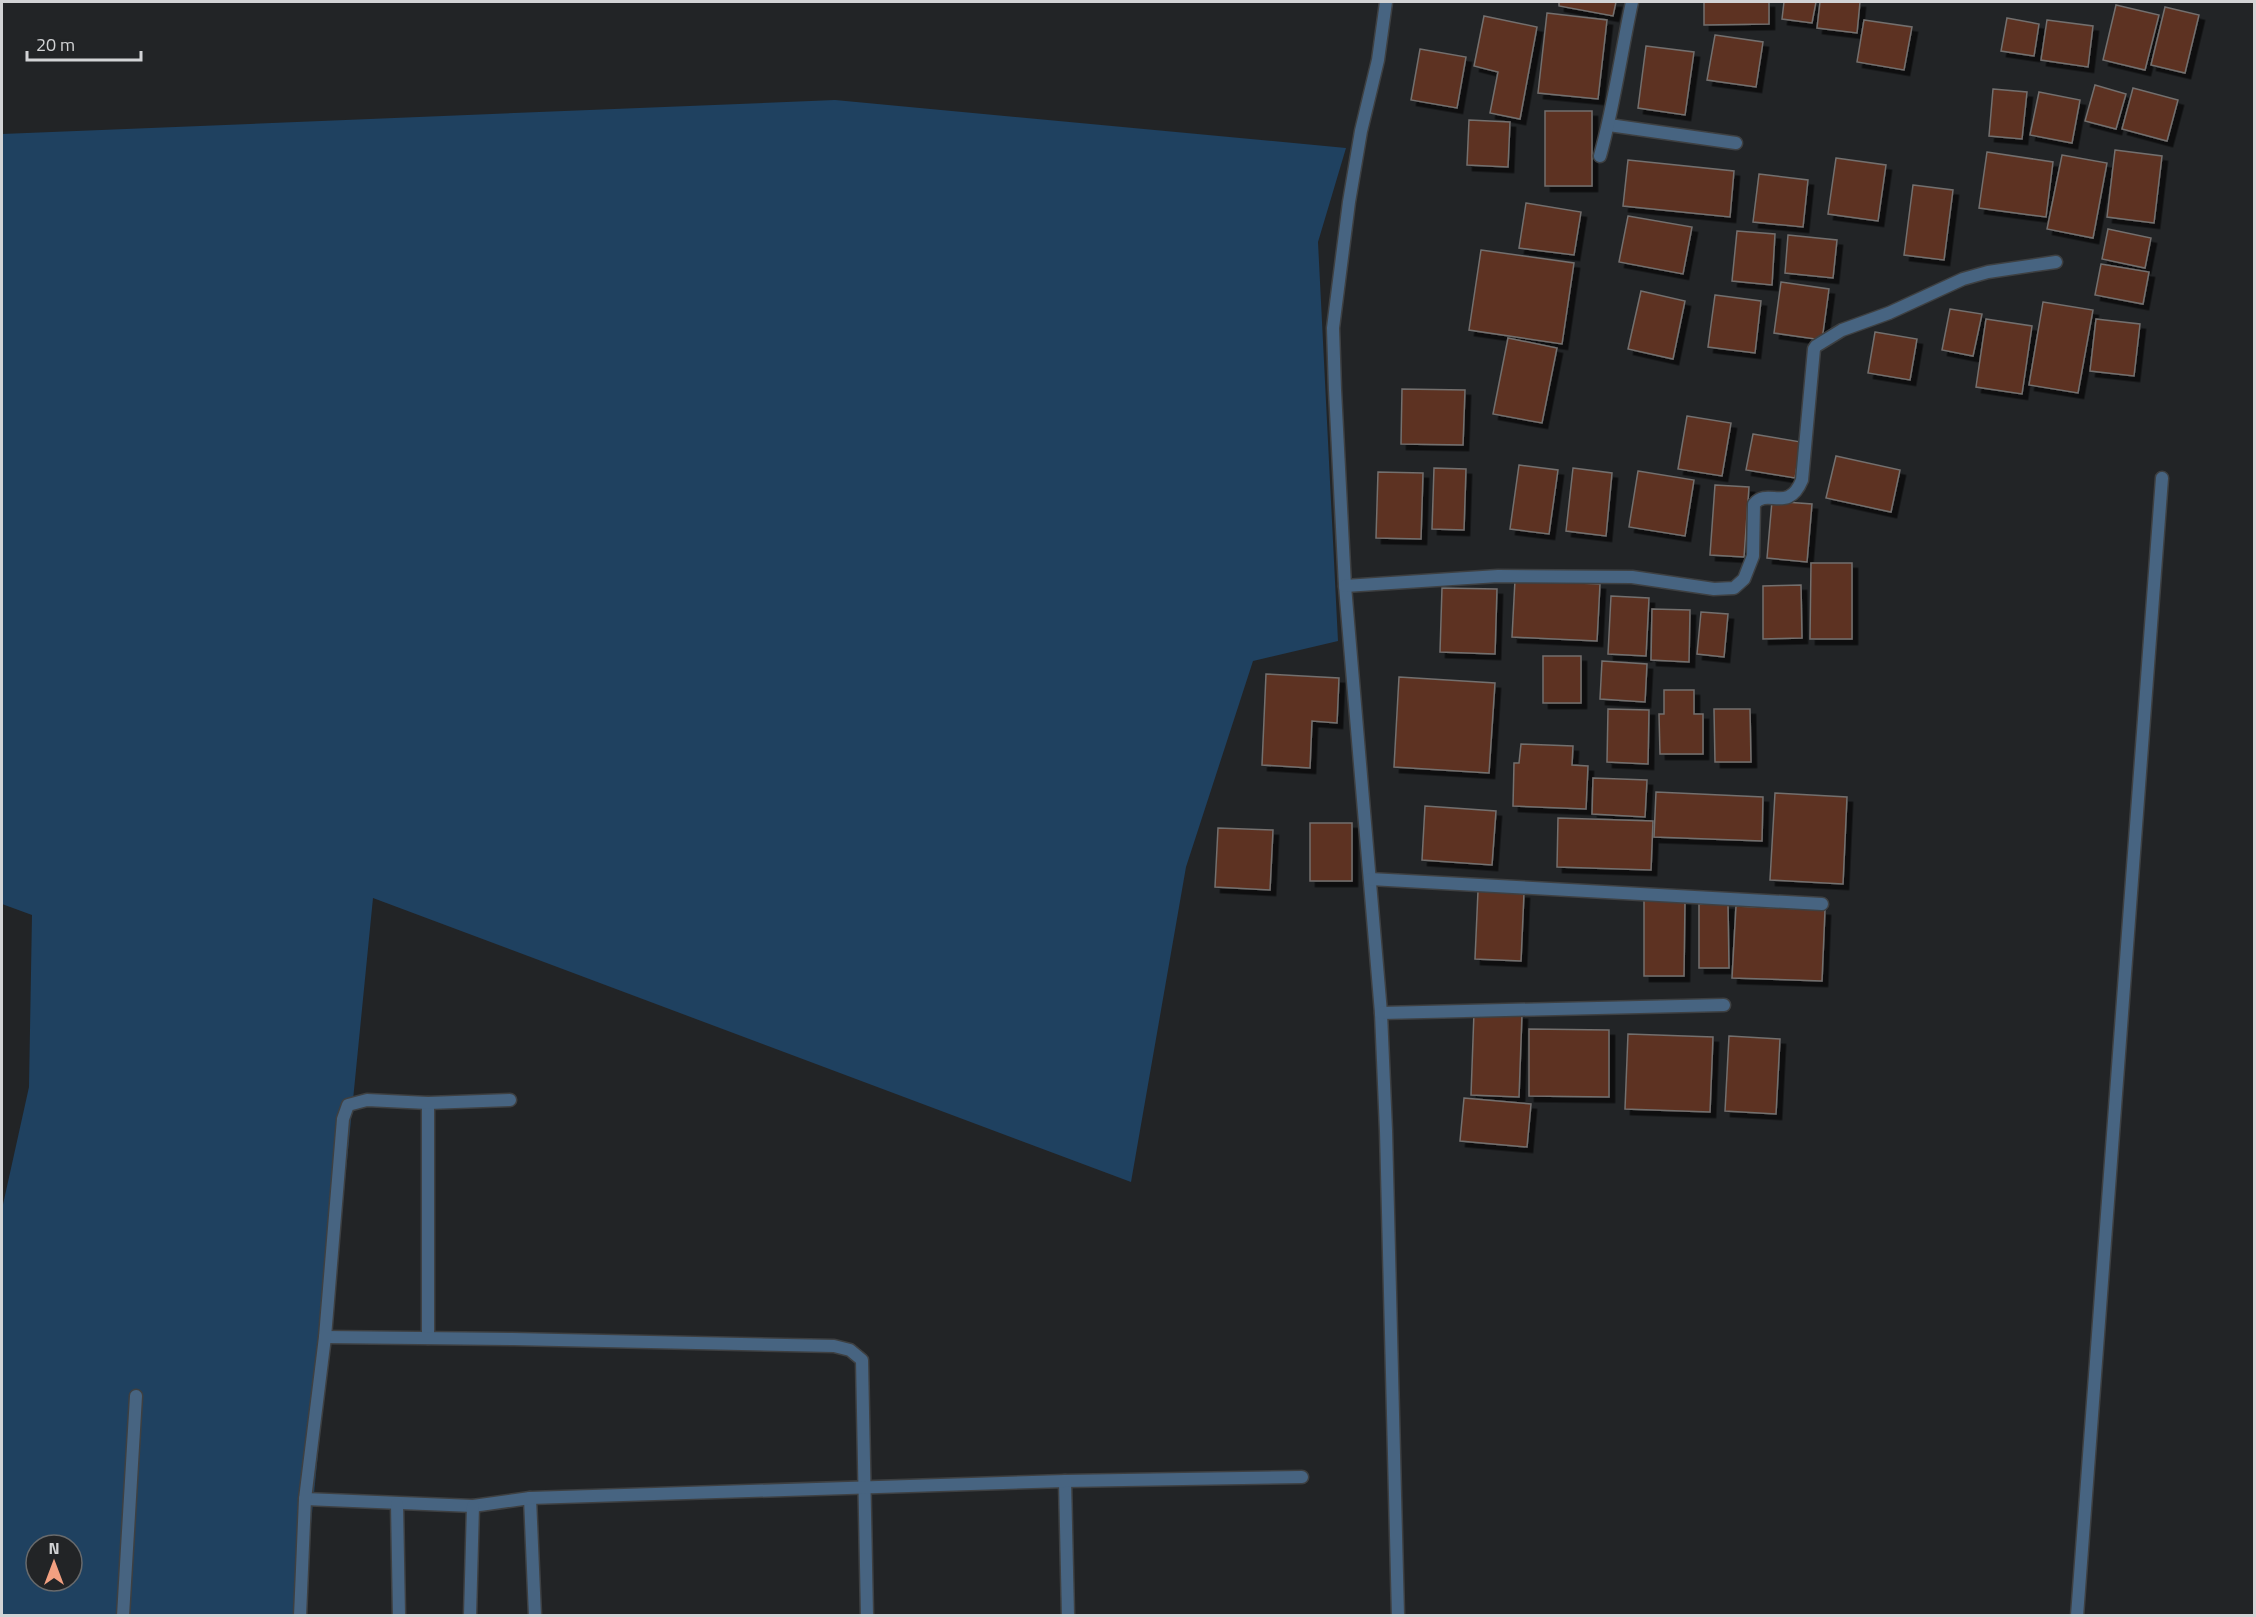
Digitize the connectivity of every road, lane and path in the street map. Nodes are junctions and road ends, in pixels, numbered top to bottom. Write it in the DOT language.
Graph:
graph roads {
  1 [pos="1386,2"];
  2 [pos="1632,2"];
  3 [pos="1609,125"];
  4 [pos="1736,142"];
  5 [pos="1600,156"];
  6 [pos="2056,262"];
  7 [pos="2162,478"];
  8 [pos="1346,586"];
  9 [pos="1370,879"];
  10 [pos="1822,904"];
  11 [pos="1724,1005"];
  12 [pos="1381,1013"];
  13 [pos="510,1100"];
  14 [pos="428,1103"];
  15 [pos="325,1337"];
  16 [pos="428,1338"];
  17 [pos="136,1396"];
  18 [pos="1302,1477"];
  19 [pos="1065,1481"];
  20 [pos="865,1487"];
  21 [pos="530,1498"];
  22 [pos="305,1499"];
  23 [pos="397,1504"];
  24 [pos="473,1506"];
  25 [pos="123,1616"];
  26 [pos="300,1616"];
  27 [pos="399,1616"];
  28 [pos="470,1616"];
  29 [pos="535,1616"];
  30 [pos="867,1616"];
  31 [pos="1068,1616"];
  32 [pos="1398,1616"];
  33 [pos="2077,1616"];
  1 -- 8 [label="street"];
  2 -- 3 [label="street"];
  3 -- 4 [label="street"];
  3 -- 5 [label="street"];
  6 -- 8 [label="street"];
  7 -- 33 [label="street"];
  8 -- 9 [label="street"];
  9 -- 10 [label="street"];
  9 -- 12 [label="street"];
  11 -- 12 [label="street"];
  12 -- 32 [label="street"];
  13 -- 14 [label="street"];
  14 -- 15 [label="street"];
  14 -- 16 [label="street"];
  15 -- 16 [label="street"];
  15 -- 22 [label="street"];
  16 -- 20 [label="street"];
  17 -- 25 [label="street"];
  18 -- 19 [label="street"];
  19 -- 20 [label="street"];
  19 -- 31 [label="street"];
  20 -- 21 [label="street"];
  20 -- 30 [label="street"];
  21 -- 24 [label="street"];
  21 -- 29 [label="street"];
  22 -- 23 [label="street"];
  22 -- 26 [label="street"];
  23 -- 24 [label="street"];
  23 -- 27 [label="street"];
  24 -- 28 [label="street"];
}
